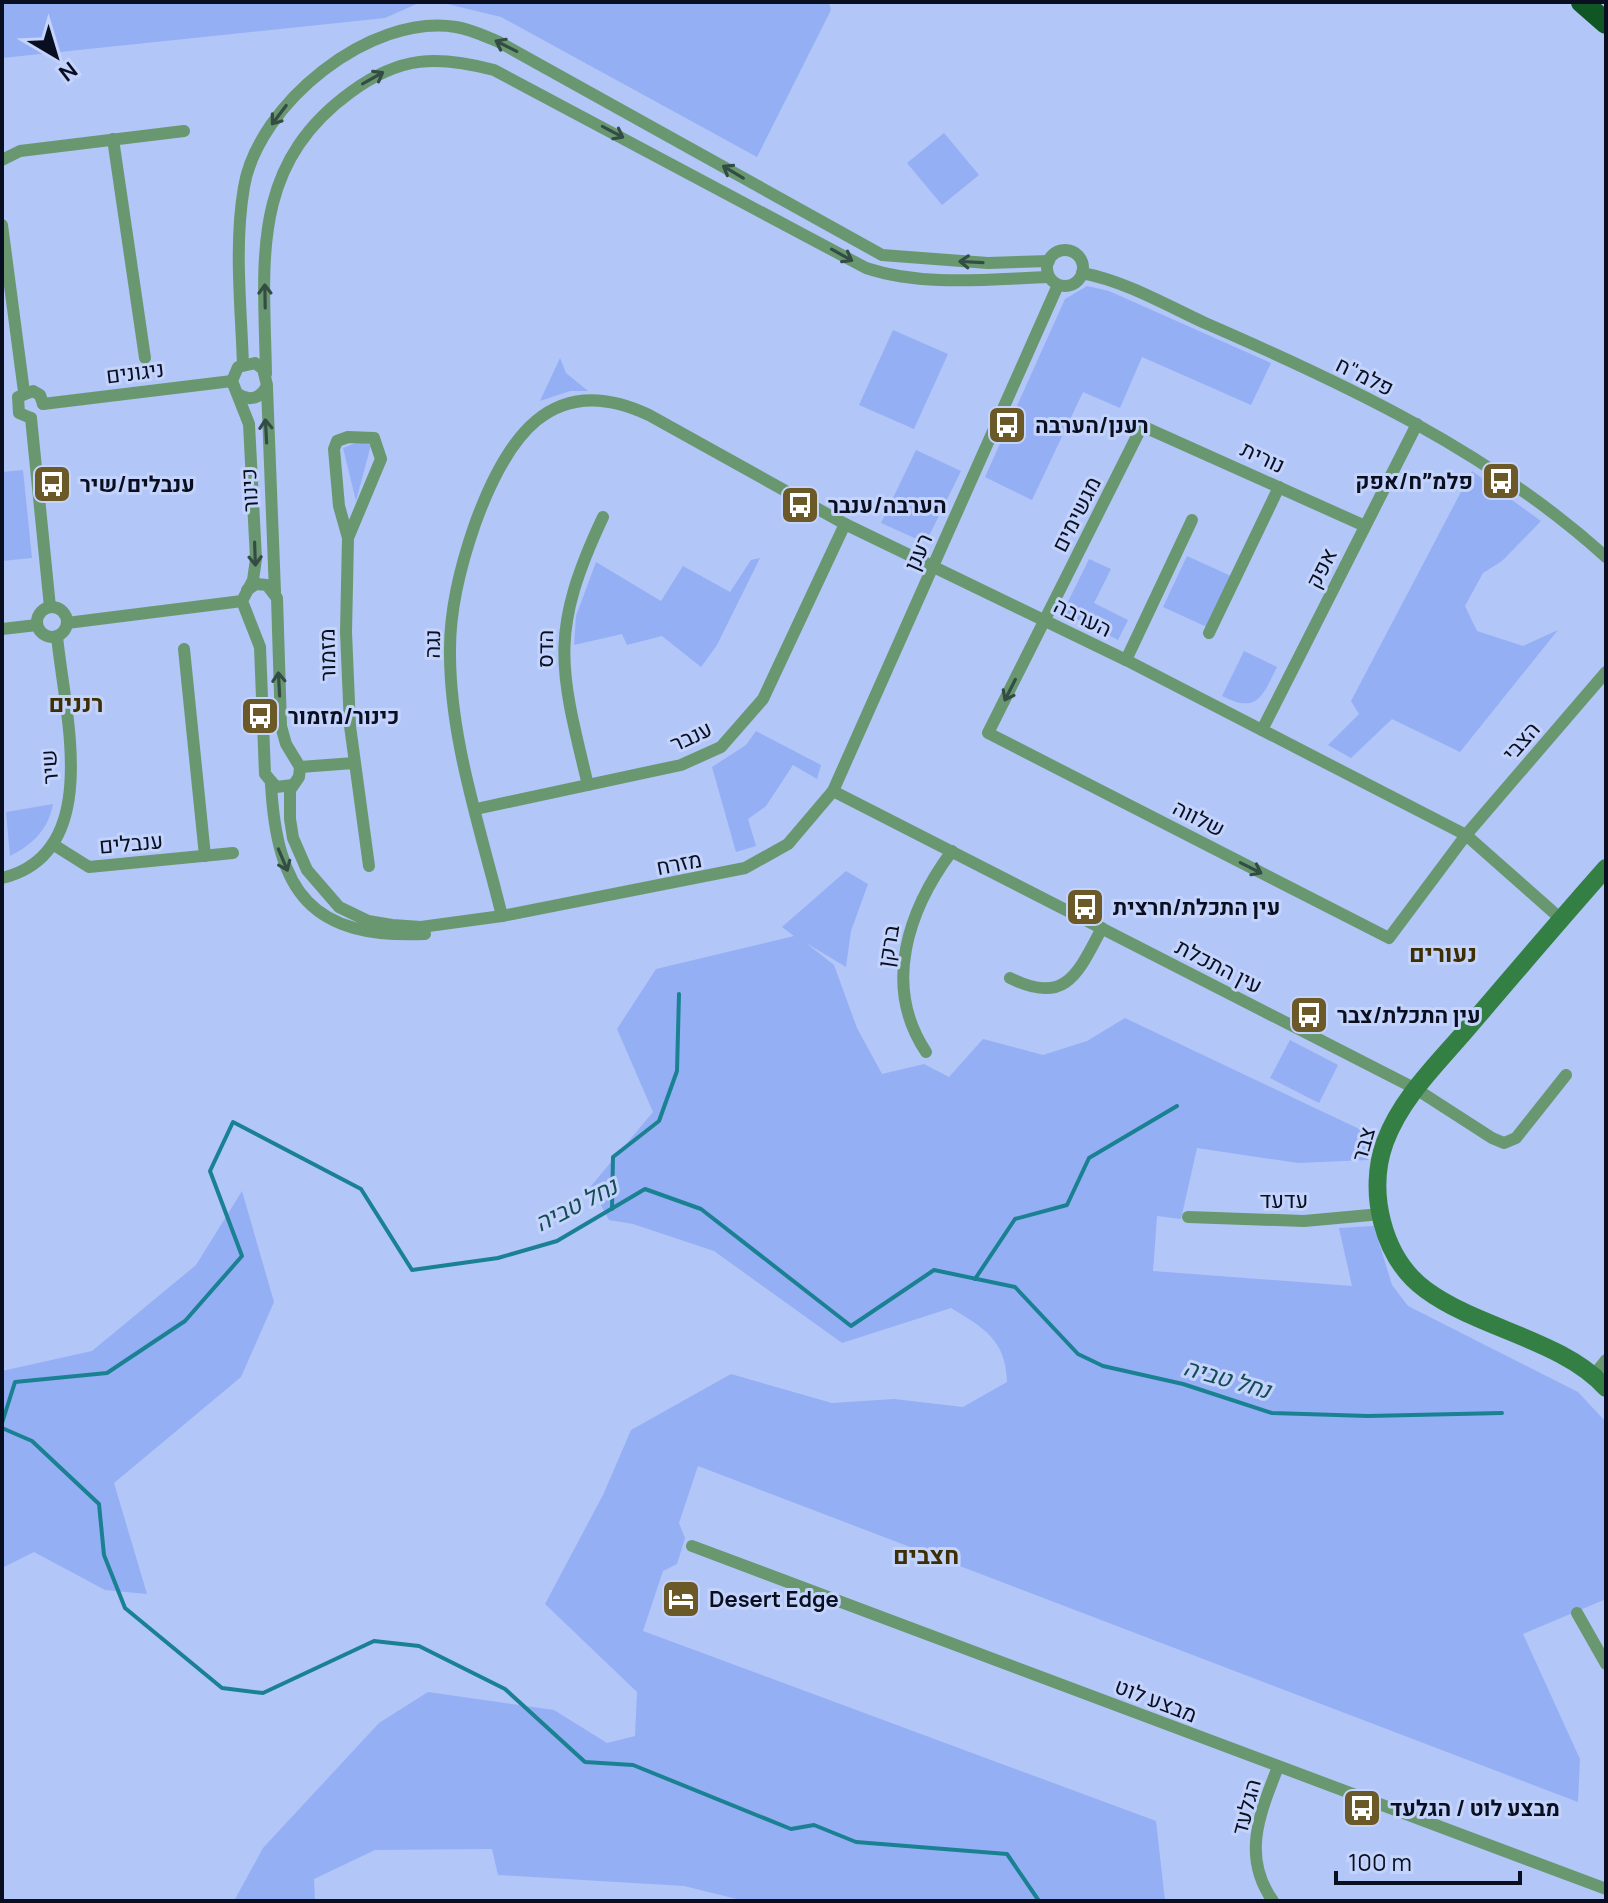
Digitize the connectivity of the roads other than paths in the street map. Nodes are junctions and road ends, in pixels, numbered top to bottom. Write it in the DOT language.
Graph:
graph roads {
  1 [pos="1582,2"];
  2 [pos="1606,23"];
  3 [pos="184,131"];
  4 [pos="113,139"];
  5 [pos="2,160"];
  6 [pos="2,225"];
  7 [pos="1049,261"];
  8 [pos="1082,273"];
  9 [pos="1054,281"];
  10 [pos="145,358"];
  11 [pos="243,365"];
  12 [pos="267,380"];
  13 [pos="232,381"];
  14 [pos="24,392"];
  15 [pos="238,394"];
  16 [pos="16,404"];
  17 [pos="43,404"];
  18 [pos="563,404"];
  19 [pos="2,406"];
  20 [pos="31,418"];
  21 [pos="1417,424"];
  22 [pos="1142,426"];
  23 [pos="1279,487"];
  24 [pos="603,517"];
  25 [pos="1192,520"];
  26 [pos="845,524"];
  27 [pos="1365,526"];
  28 [pos="348,538"];
  29 [pos="1606,557"];
  30 [pos="933,567"];
  31 [pos="275,592"];
  32 [pos="244,596"];
  33 [pos="50,607"];
  34 [pos="276,608"];
  35 [pos="248,615"];
  36 [pos="1044,620"];
  37 [pos="67,623"];
  38 [pos="37,625"];
  39 [pos="2,629"];
  40 [pos="1209,633"];
  41 [pos="57,636"];
  42 [pos="184,649"];
  43 [pos="1126,660"];
  44 [pos="1606,672"];
  45 [pos="1262,730"];
  46 [pos="297,762"];
  47 [pos="354,763"];
  48 [pos="266,764"];
  49 [pos="271,784"];
  50 [pos="293,785"];
  51 [pos="588,785"];
  52 [pos="833,791"];
  53 [pos="476,809"];
  54 [pos="1466,835"];
  55 [pos="54,845"];
  56 [pos="952,851"];
  57 [pos="233,853"];
  58 [pos="205,856"];
  59 [pos="369,866"];
  60 [pos="1606,868"];
  61 [pos="2,878"];
  62 [pos="502,916"];
  63 [pos="1561,919"];
  64 [pos="1102,928"];
  65 [pos="1010,978"];
  66 [pos="926,1052"];
  67 [pos="1566,1075"];
  68 [pos="1416,1089"];
  69 [pos="1381,1214"];
  70 [pos="1188,1217"];
  71 [pos="1602,1374"];
  72 [pos="692,1546"];
  73 [pos="1577,1613"];
  74 [pos="1606,1664"];
  75 [pos="1278,1767"];
  76 [pos="1606,1889"];
  77 [pos="1273,1901"];
  1 -- 2 [label="highway"];
  3 -- 4 [label="street"];
  4 -- 5 [label="street"];
  4 -- 10 [label="street"];
  6 -- 14 [label="street"];
  7 -- 8 [label="street"];
  7 -- 9 [label="street"];
  7 -- 11 [label="street, one-way"];
  8 -- 9 [label="street"];
  8 -- 21 [label="street, פלמ\"ח"];
  12 -- 9 [label="street, כינור, one-way"];
  9 -- 30 [label="street, רענן"];
  11 -- 12 [label="street"];
  11 -- 13 [label="street"];
  12 -- 15 [label="street"];
  31 -- 12 [label="street, כינור, one-way"];
  13 -- 15 [label="street"];
  13 -- 17 [label="street, ניגונים"];
  14 -- 16 [label="street"];
  14 -- 17 [label="street"];
  15 -- 32 [label="street, כינור, one-way"];
  16 -- 19 [label="street"];
  16 -- 20 [label="street"];
  17 -- 20 [label="street"];
  18 -- 26 [label="street, הערבה"];
  18 -- 53 [label="street, נגה"];
  20 -- 33 [label="street"];
  21 -- 27 [label="street, אפק"];
  21 -- 29 [label="street, פלמ\"ח"];
  22 -- 23 [label="street, נורית"];
  22 -- 36 [label="street, מגשימים"];
  23 -- 27 [label="street, נורית"];
  23 -- 40 [label="street"];
  24 -- 51 [label="street, הדס"];
  25 -- 43 [label="street"];
  26 -- 30 [label="street, הערבה"];
  26 -- 51 [label="street, ענבר"];
  27 -- 45 [label="street, אפק"];
  28 -- 28 [label="street, מזמור"];
  28 -- 47 [label="street, מזמור"];
  30 -- 36 [label="street, הערבה"];
  30 -- 52 [label="street, רענן"];
  31 -- 32 [label="street"];
  31 -- 34 [label="street"];
  32 -- 35 [label="street"];
  32 -- 37 [label="street"];
  33 -- 37 [label="street"];
  33 -- 38 [label="street"];
  34 -- 35 [label="street"];
  46 -- 34 [label="street, one-way"];
  35 -- 48 [label="street"];
  36 -- 43 [label="street, הערבה"];
  36 -- 54 [label="street, שלווה, one-way"];
  37 -- 41 [label="street"];
  38 -- 39 [label="street"];
  38 -- 41 [label="street"];
  41 -- 55 [label="street, שיר"];
  42 -- 58 [label="street"];
  43 -- 45 [label="street, הערבה"];
  44 -- 54 [label="street, הצבי"];
  45 -- 54 [label="street, הערבה"];
  46 -- 47 [label="street"];
  46 -- 48 [label="street"];
  46 -- 50 [label="street"];
  47 -- 59 [label="street, מזמור"];
  48 -- 49 [label="street"];
  49 -- 50 [label="street"];
  49 -- 62 [label="street, מזרח, one-way"];
  50 -- 62 [label="street, מזרח"];
  51 -- 53 [label="street, ענבר"];
  52 -- 56 [label="street, עין התכלת"];
  52 -- 62 [label="street, מזרח"];
  53 -- 62 [label="street, נגה"];
  54 -- 63 [label="street, הערבה"];
  55 -- 58 [label="street, ענבלים"];
  55 -- 61 [label="street"];
  56 -- 64 [label="street, עין התכלת"];
  56 -- 66 [label="street, ברקן"];
  57 -- 58 [label="street, ענבלים"];
  60 -- 63 [label="street, צבר"];
  63 -- 68 [label="street, צבר"];
  64 -- 65 [label="street"];
  64 -- 68 [label="street, עין התכלת"];
  67 -- 68 [label="street, עין התכלת"];
  68 -- 69 [label="street, צבר"];
  69 -- 70 [label="street, עדעד"];
  69 -- 71 [label="street, צבר"];
  72 -- 75 [label="street, מבצע לוט"];
  73 -- 74 [label="street"];
  75 -- 76 [label="street, מבצע לוט"];
  75 -- 77 [label="street, הגלעד"];
}
